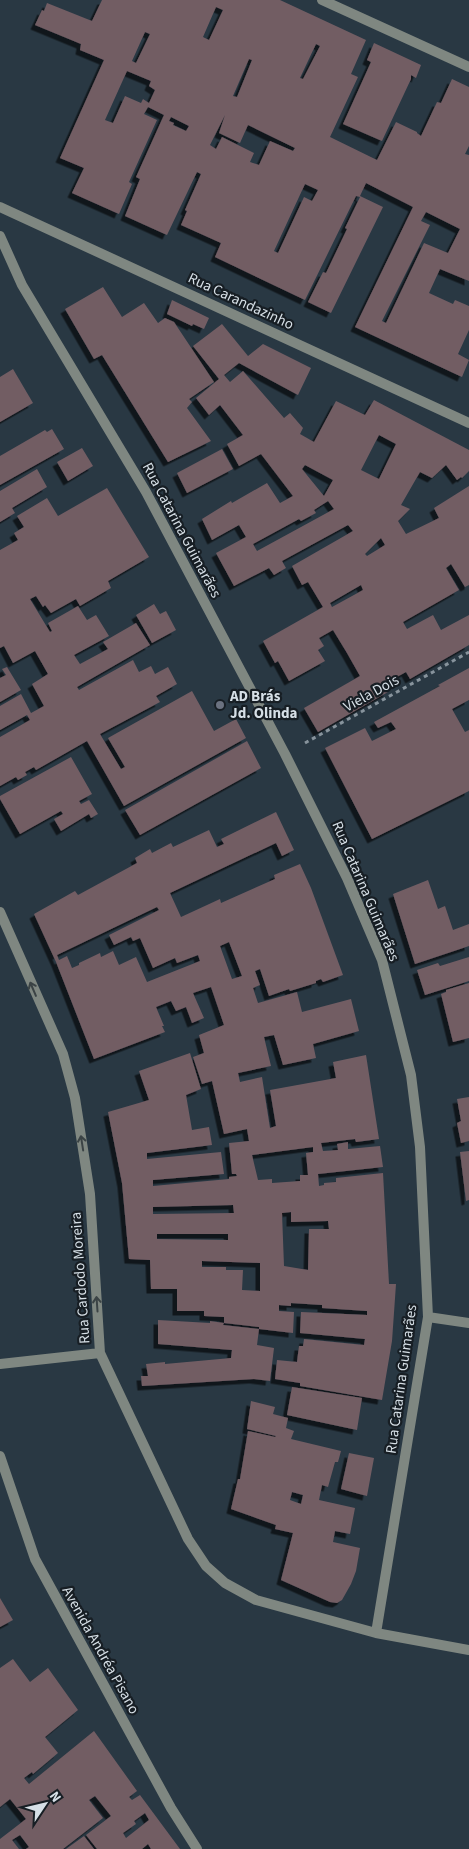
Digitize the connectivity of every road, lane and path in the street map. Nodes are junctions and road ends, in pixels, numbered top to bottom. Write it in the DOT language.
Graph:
graph roads {
  1 [pos="322,0"];
  2 [pos="469,68"];
  3 [pos="0,207"];
  4 [pos="0,236"];
  5 [pos="469,423"];
  6 [pos="469,652"];
  7 [pos="285,754"];
  8 [pos="0,912"];
  9 [pos="428,1317"];
  10 [pos="469,1323"];
  11 [pos="100,1353"];
  12 [pos="0,1364"];
  13 [pos="0,1456"];
  14 [pos="376,1633"];
  15 [pos="469,1650"];
  16 [pos="197,1849"];
  1 -- 2 [label="street"];
  3 -- 5 [label="street, Rua Carandazinho"];
  4 -- 7 [label="street, Rua Catarina Guimarães"];
  6 -- 7 [label="path, Viela Dois"];
  7 -- 9 [label="street, Rua Catarina Guimarães"];
  11 -- 8 [label="street, Rua Cardodo Moreira, one-way"];
  9 -- 10 [label="street"];
  9 -- 14 [label="street, Rua Catarina Guimarães"];
  11 -- 12 [label="street"];
  11 -- 14 [label="street, Rua Cardodo Moreira"];
  13 -- 16 [label="street, Avenida Andréa Pisano"];
  14 -- 15 [label="street, Rua Cardodo Moreira"];
}
